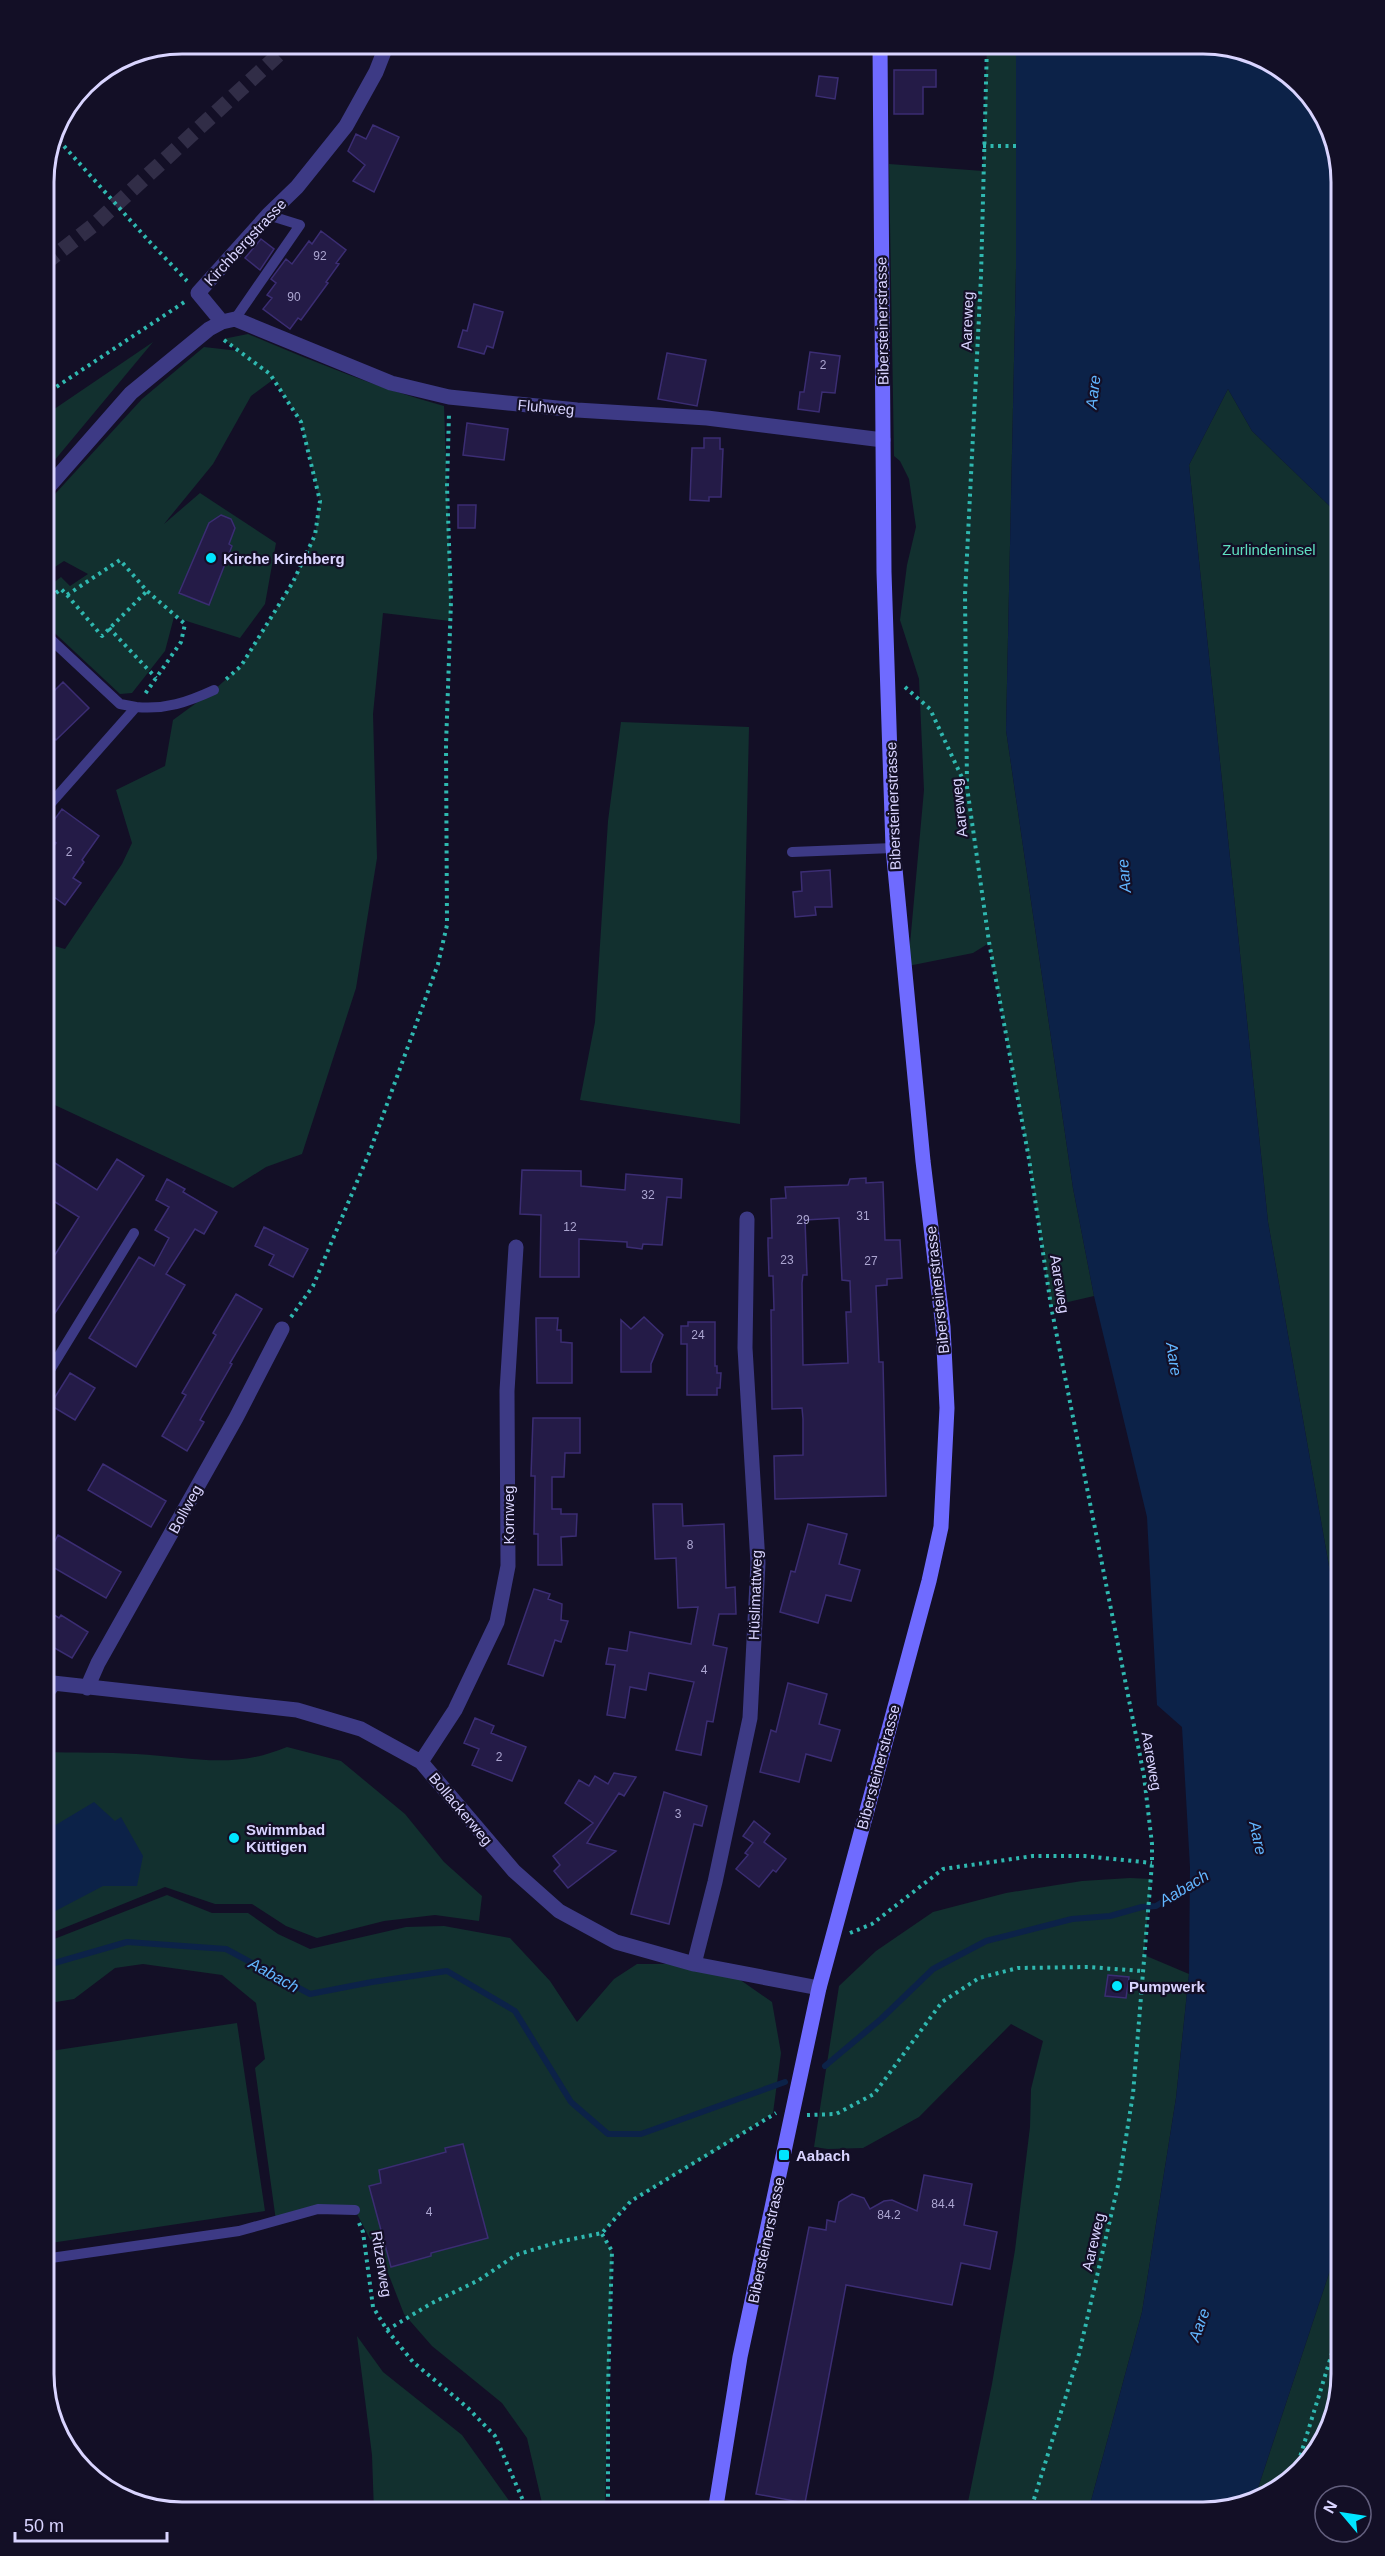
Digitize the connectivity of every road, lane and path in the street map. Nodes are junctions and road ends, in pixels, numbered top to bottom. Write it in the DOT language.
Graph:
graph roads {
  1 [pos="383,54"];
  2 [pos="880,54"];
  3 [pos="987,54"];
  4 [pos="61,142"];
  5 [pos="983,146"];
  6 [pos="1016,146"];
  7 [pos="268,215"];
  8 [pos="198,293"];
  9 [pos="222,323"];
  10 [pos="54,387"];
  11 [pos="449,397"];
  12 [pos="883,440"];
  13 [pos="54,481"];
  14 [pos="147,591"];
  15 [pos="54,595"];
  16 [pos="67,595"];
  17 [pos="109,628"];
  18 [pos="54,642"];
  19 [pos="888,671"];
  20 [pos="156,678"];
  21 [pos="214,690"];
  22 [pos="136,707"];
  23 [pos="967,787"];
  24 [pos="54,800"];
  25 [pos="893,848"];
  26 [pos="792,852"];
  27 [pos="747,1219"];
  28 [pos="134,1233"];
  29 [pos="516,1247"];
  30 [pos="282,1329"];
  31 [pos="54,1364"];
  32 [pos="54,1684"];
  33 [pos="87,1688"];
  34 [pos="421,1762"];
  35 [pos="1152,1863"];
  36 [pos="830,1942"];
  37 [pos="694,1964"];
  38 [pos="1142,1971"];
  39 [pos="819,1988"];
  40 [pos="792,2115"];
  41 [pos="355,2210"];
  42 [pos="602,2233"];
  43 [pos="54,2258"];
  44 [pos="387,2330"];
  45 [pos="1331,2356"];
  46 [pos="1300,2456"];
  47 [pos="524,2502"];
  48 [pos="608,2502"];
  49 [pos="717,2502"];
  50 [pos="1033,2502"];
  1 -- 7 [label="street, Kirchbergstrasse"];
  2 -- 12 [label="main road, Bibersteinerstrasse"];
  3 -- 5 [label="path, Aareweg"];
  4 -- 8 [label="path"];
  5 -- 6 [label="path"];
  5 -- 23 [label="path, Aareweg"];
  7 -- 8 [label="street, Kirchbergstrasse"];
  7 -- 9 [label="lane"];
  8 -- 9 [label="street, Kirchbergstrasse"];
  8 -- 10 [label="path"];
  9 -- 11 [label="street, Fluhweg"];
  9 -- 13 [label="street"];
  9 -- 21 [label="path"];
  11 -- 12 [label="street, Fluhweg"];
  11 -- 30 [label="path"];
  12 -- 19 [label="main road, Bibersteinerstrasse"];
  14 -- 16 [label="path"];
  14 -- 17 [label="path"];
  14 -- 20 [label="path"];
  15 -- 16 [label="path"];
  16 -- 17 [label="path"];
  17 -- 20 [label="path"];
  18 -- 22 [label="lane"];
  19 -- 23 [label="path"];
  19 -- 25 [label="main road, Bibersteinerstrasse"];
  20 -- 22 [label="path"];
  21 -- 22 [label="lane"];
  22 -- 24 [label="lane"];
  23 -- 35 [label="path, Aareweg"];
  25 -- 26 [label="lane"];
  25 -- 36 [label="main road, Bibersteinerstrasse"];
  27 -- 37 [label="street, Hüslimattweg"];
  28 -- 31 [label="lane"];
  29 -- 34 [label="street, Kornweg"];
  30 -- 33 [label="street, Bollweg"];
  32 -- 33 [label="street, Bollackerweg"];
  33 -- 34 [label="street, Bollackerweg"];
  34 -- 37 [label="street, Bollackerweg"];
  35 -- 36 [label="path"];
  35 -- 38 [label="path, Aareweg"];
  36 -- 39 [label="main road, Bibersteinerstrasse"];
  37 -- 39 [label="street, Bollackerweg"];
  38 -- 40 [label="path"];
  38 -- 50 [label="path, Aareweg"];
  39 -- 40 [label="main road, Bibersteinerstrasse"];
  40 -- 42 [label="path"];
  40 -- 49 [label="main road, Bibersteinerstrasse"];
  41 -- 43 [label="lane"];
  41 -- 44 [label="path, Ritzerweg"];
  42 -- 44 [label="path"];
  42 -- 48 [label="path"];
  44 -- 47 [label="path, Ritzerweg"];
  45 -- 46 [label="path"];
}
